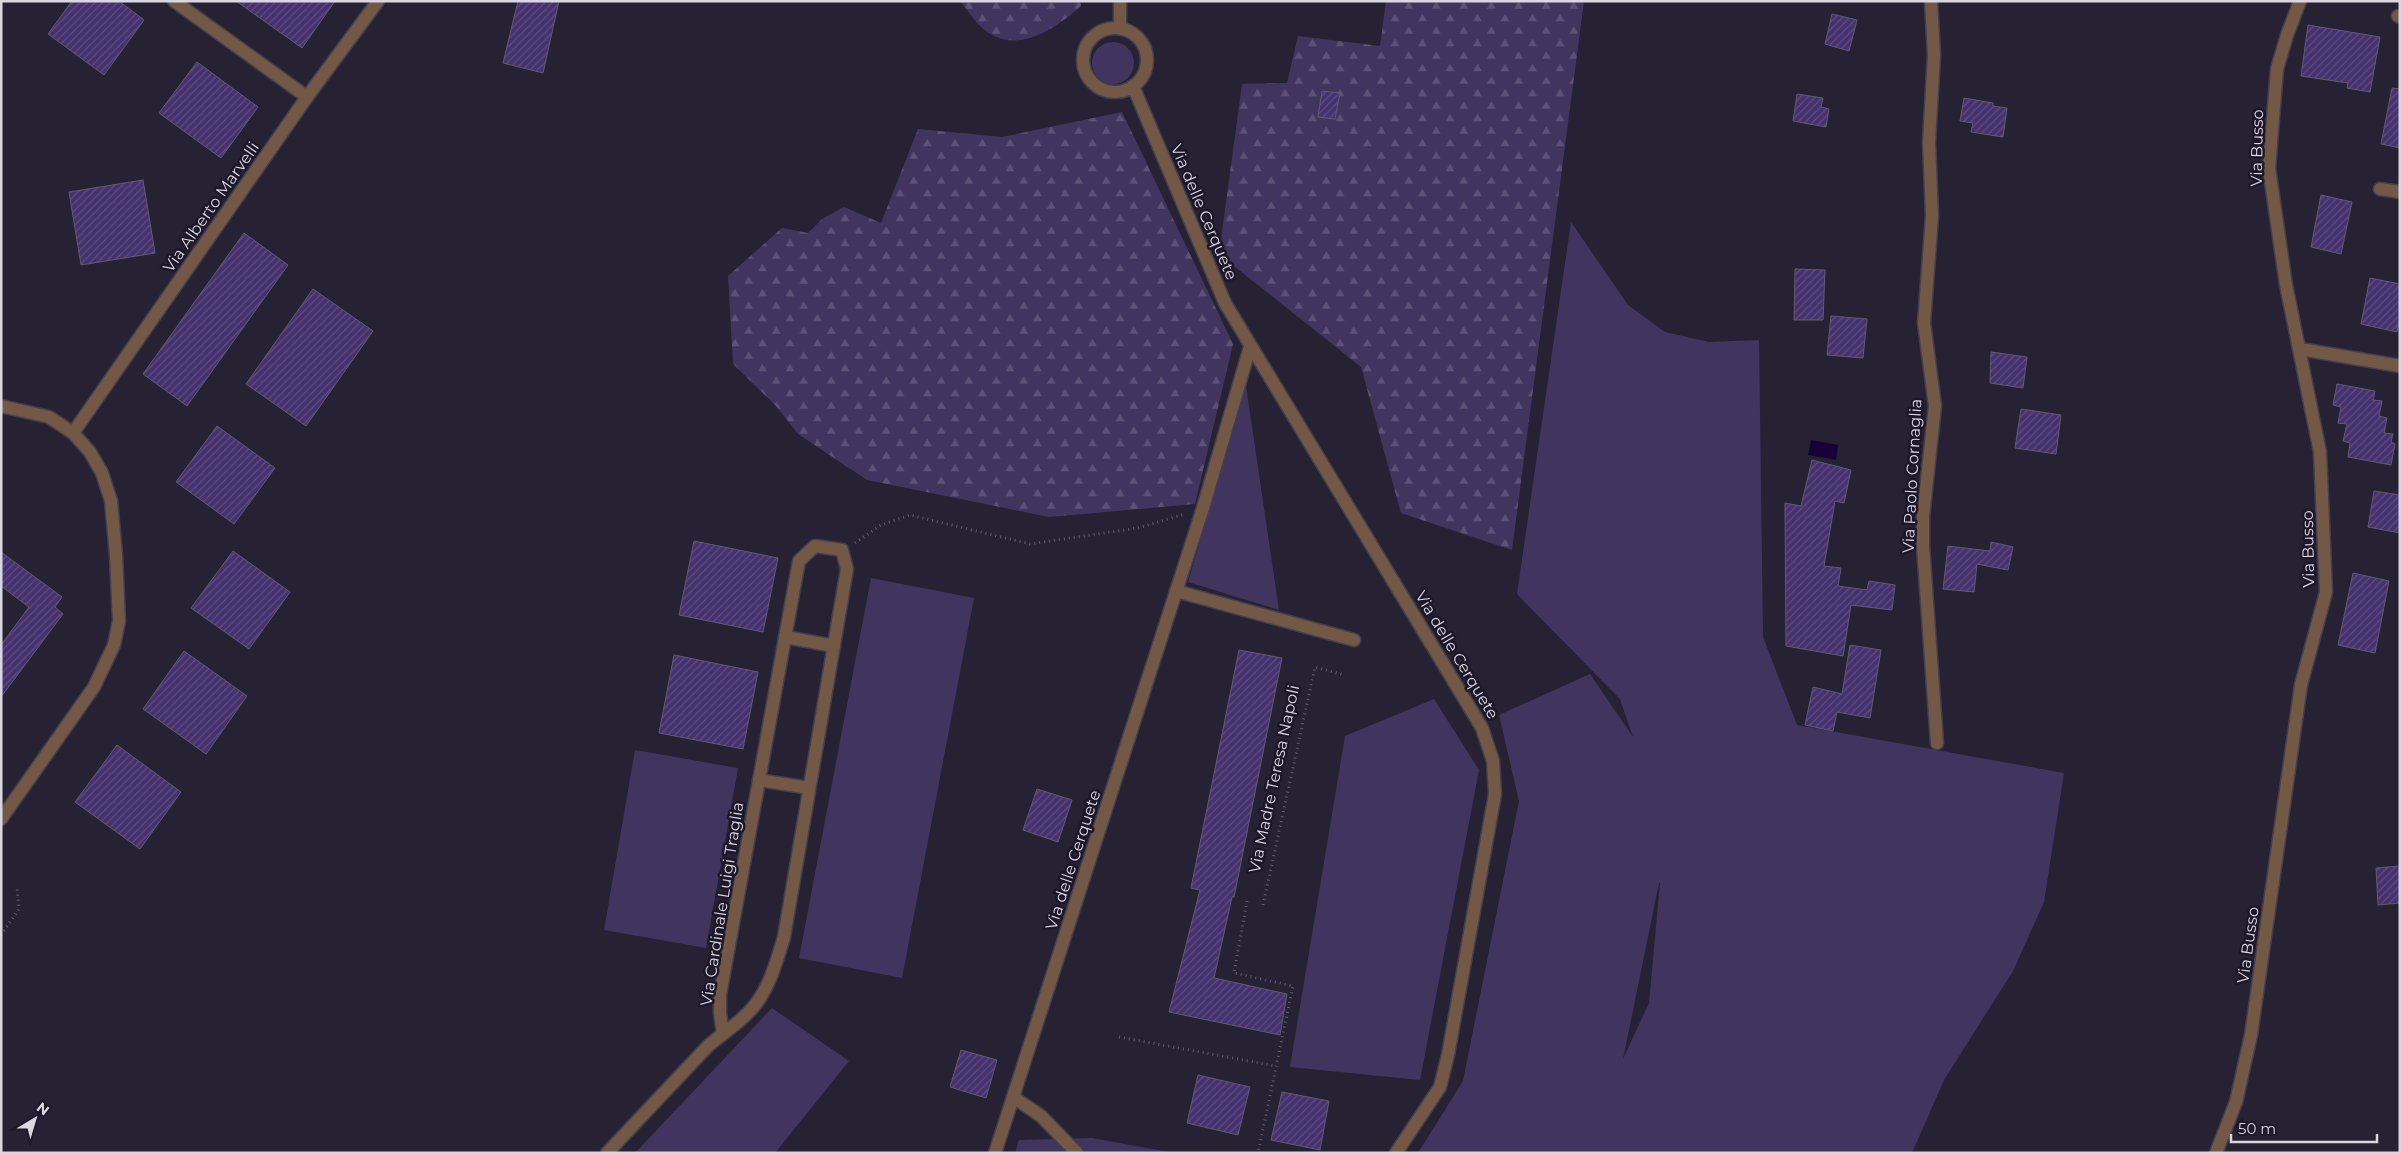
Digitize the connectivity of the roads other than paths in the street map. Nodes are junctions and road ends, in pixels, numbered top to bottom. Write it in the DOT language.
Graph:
graph roads {
  1 [pos="174,1"];
  2 [pos="378,1"];
  3 [pos="1120,1"];
  4 [pos="1931,1"];
  5 [pos="2300,1"];
  6 [pos="1120,27"];
  7 [pos="1133,86"];
  8 [pos="307,97"];
  9 [pos="2380,189"];
  10 [pos="2400,192"];
  11 [pos="1250,347"];
  12 [pos="2300,349"];
  13 [pos="2400,366"];
  14 [pos="1,406"];
  15 [pos="72,432"];
  16 [pos="1176,591"];
  17 [pos="785,637"];
  18 [pos="1354,640"];
  19 [pos="834,646"];
  20 [pos="1937,743"];
  21 [pos="759,780"];
  22 [pos="809,788"];
  23 [pos="1,819"];
  24 [pos="723,1034"];
  25 [pos="1013,1097"];
  26 [pos="607,1153"];
  27 [pos="995,1153"];
  28 [pos="1077,1153"];
  29 [pos="1396,1153"];
  30 [pos="2216,1153"];
  1 -- 8 [label="street"];
  2 -- 8 [label="street, Via Alberto Marvelli"];
  3 -- 6 [label="street"];
  4 -- 20 [label="street, Via Paolo Cornaglia"];
  5 -- 12 [label="street, Via Busso"];
  6 -- 7 [label="street"];
  6 -- 7 [label="street"];
  7 -- 11 [label="street, Via delle Cerquete"];
  8 -- 15 [label="street, Via Alberto Marvelli"];
  9 -- 10 [label="street"];
  11 -- 16 [label="street, Via delle Cerquete"];
  11 -- 29 [label="street, Via delle Cerquete"];
  12 -- 13 [label="street"];
  12 -- 30 [label="street, Via Busso"];
  14 -- 15 [label="street"];
  15 -- 23 [label="street"];
  16 -- 18 [label="street"];
  16 -- 25 [label="street, Via delle Cerquete"];
  17 -- 19 [label="street"];
  17 -- 19 [label="street, Via Cardinale Luigi Traglia"];
  17 -- 21 [label="street, Via Cardinale Luigi Traglia"];
  19 -- 22 [label="street"];
  21 -- 22 [label="street"];
  21 -- 24 [label="street, Via Cardinale Luigi Traglia"];
  22 -- 24 [label="street"];
  24 -- 26 [label="street"];
  25 -- 27 [label="street, Via delle Cerquete"];
  25 -- 28 [label="street"];
}
